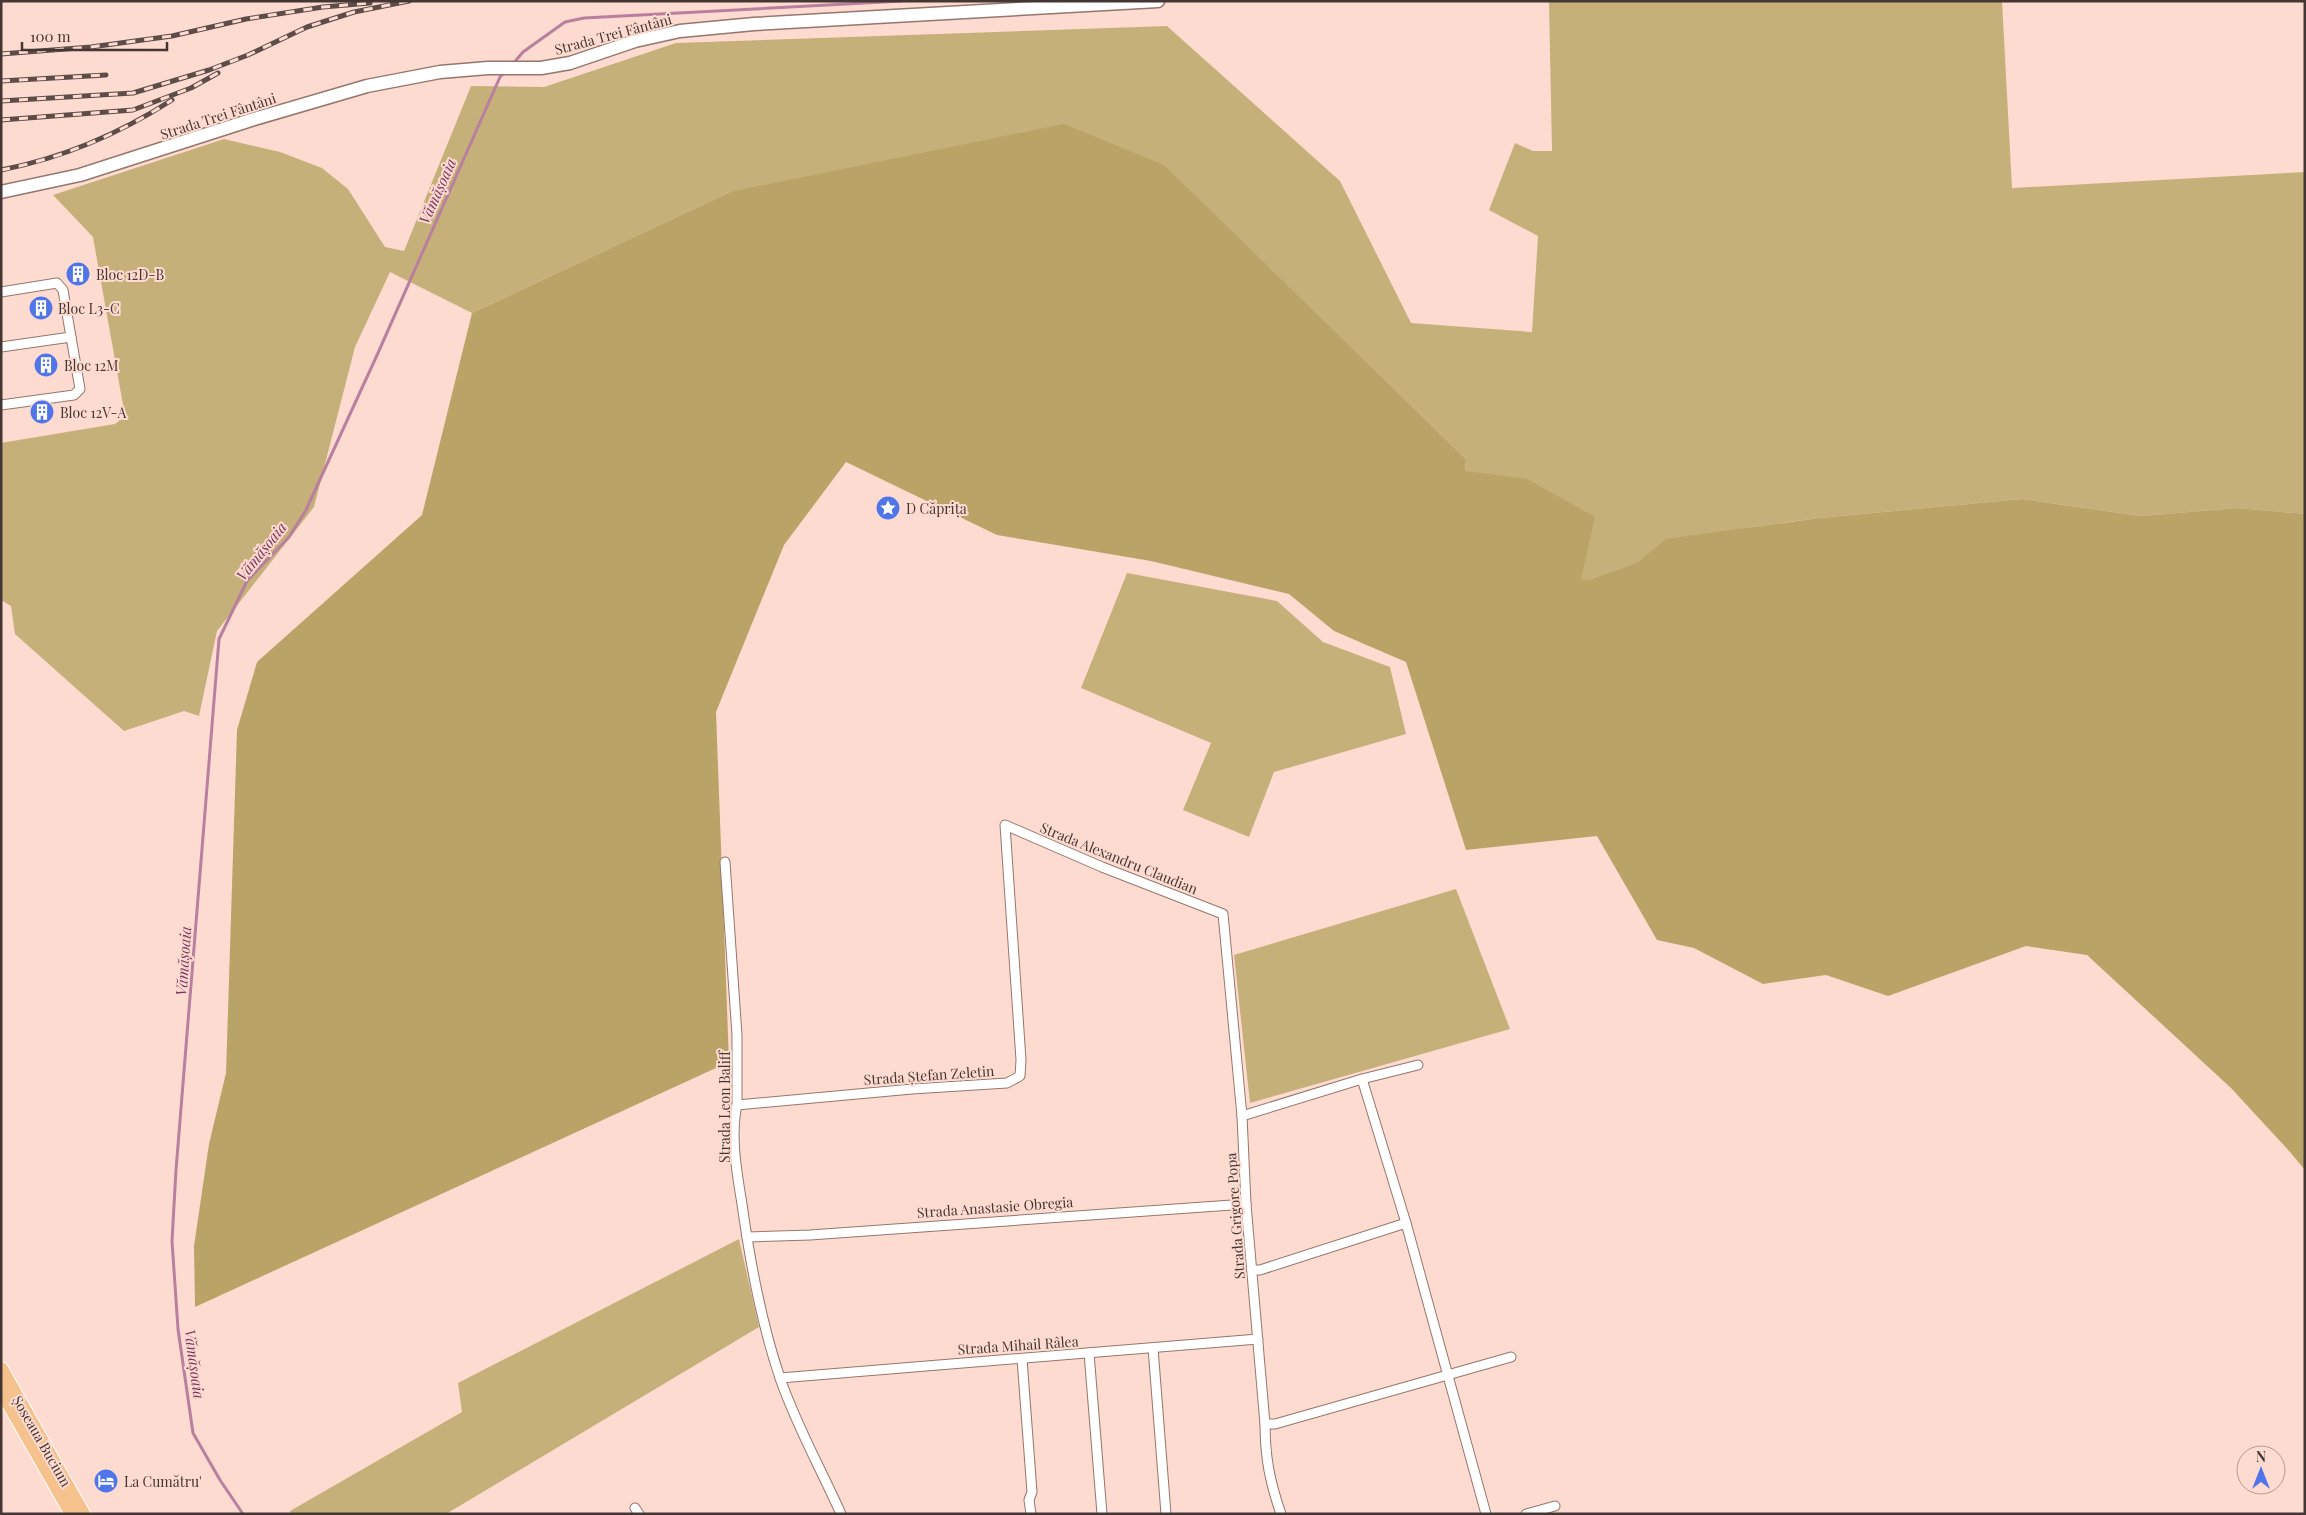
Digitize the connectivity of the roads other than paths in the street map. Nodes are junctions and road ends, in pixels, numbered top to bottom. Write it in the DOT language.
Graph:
graph roads {
  1 [pos="1158,1"];
  2 [pos="1,192"];
  3 [pos="1,292"];
  4 [pos="71,336"];
  5 [pos="1,347"];
  6 [pos="1,405"];
  7 [pos="1005,825"];
  8 [pos="725,862"];
  9 [pos="1223,914"];
  10 [pos="1418,1065"];
  11 [pos="1362,1079"];
  12 [pos="737,1105"];
  13 [pos="1242,1116"];
  14 [pos="1246,1204"];
  15 [pos="1406,1223"];
  16 [pos="747,1237"];
  17 [pos="1252,1270"];
  18 [pos="1258,1339"];
  19 [pos="1153,1348"];
  20 [pos="1089,1354"];
  21 [pos="1511,1357"];
  22 [pos="1022,1359"];
  23 [pos="1,1369"];
  24 [pos="1448,1375"];
  25 [pos="780,1378"];
  26 [pos="1,1390"];
  27 [pos="1265,1424"];
  28 [pos="1554,1506"];
  29 [pos="72,1514"];
  30 [pos="83,1514"];
  31 [pos="841,1514"];
  32 [pos="1031,1514"];
  33 [pos="1102,1514"];
  34 [pos="1166,1514"];
  35 [pos="1281,1514"];
  36 [pos="1486,1514"];
  37 [pos="1526,1514"];
  1 -- 2 [label="main road, Strada Trei Fântâni"];
  3 -- 4 [label="street"];
  4 -- 5 [label="street"];
  4 -- 6 [label="street"];
  7 -- 9 [label="street, Strada Alexandru Claudian"];
  7 -- 12 [label="street, Strada Ștefan Zeletin"];
  8 -- 12 [label="street, Strada Leon Baliff"];
  9 -- 13 [label="street, Strada Grigore Popa"];
  10 -- 11 [label="street"];
  11 -- 13 [label="street"];
  11 -- 15 [label="street"];
  12 -- 16 [label="street, Strada Leon Baliff"];
  13 -- 14 [label="street, Strada Grigore Popa"];
  14 -- 16 [label="street, Strada Anastasie Obregia"];
  14 -- 17 [label="street, Strada Grigore Popa"];
  15 -- 17 [label="street"];
  15 -- 24 [label="street"];
  16 -- 25 [label="street, Strada Leon Baliff"];
  17 -- 18 [label="street, Strada Grigore Popa"];
  18 -- 19 [label="street, Strada Mihail Râlea"];
  18 -- 27 [label="street, Strada Grigore Popa"];
  19 -- 20 [label="street, Strada Mihail Râlea"];
  19 -- 34 [label="street"];
  20 -- 22 [label="street, Strada Mihail Râlea"];
  20 -- 33 [label="street"];
  21 -- 24 [label="street"];
  22 -- 25 [label="street, Strada Mihail Râlea"];
  22 -- 32 [label="street"];
  23 -- 30 [label="main road, Șoseaua Bucium"];
  24 -- 27 [label="street"];
  24 -- 36 [label="street"];
  25 -- 31 [label="street, Strada Leon Baliff"];
  26 -- 29 [label="main road, Șoseaua Bucium"];
  27 -- 35 [label="street, Strada Grigore Popa"];
  28 -- 37 [label="street"];
}
